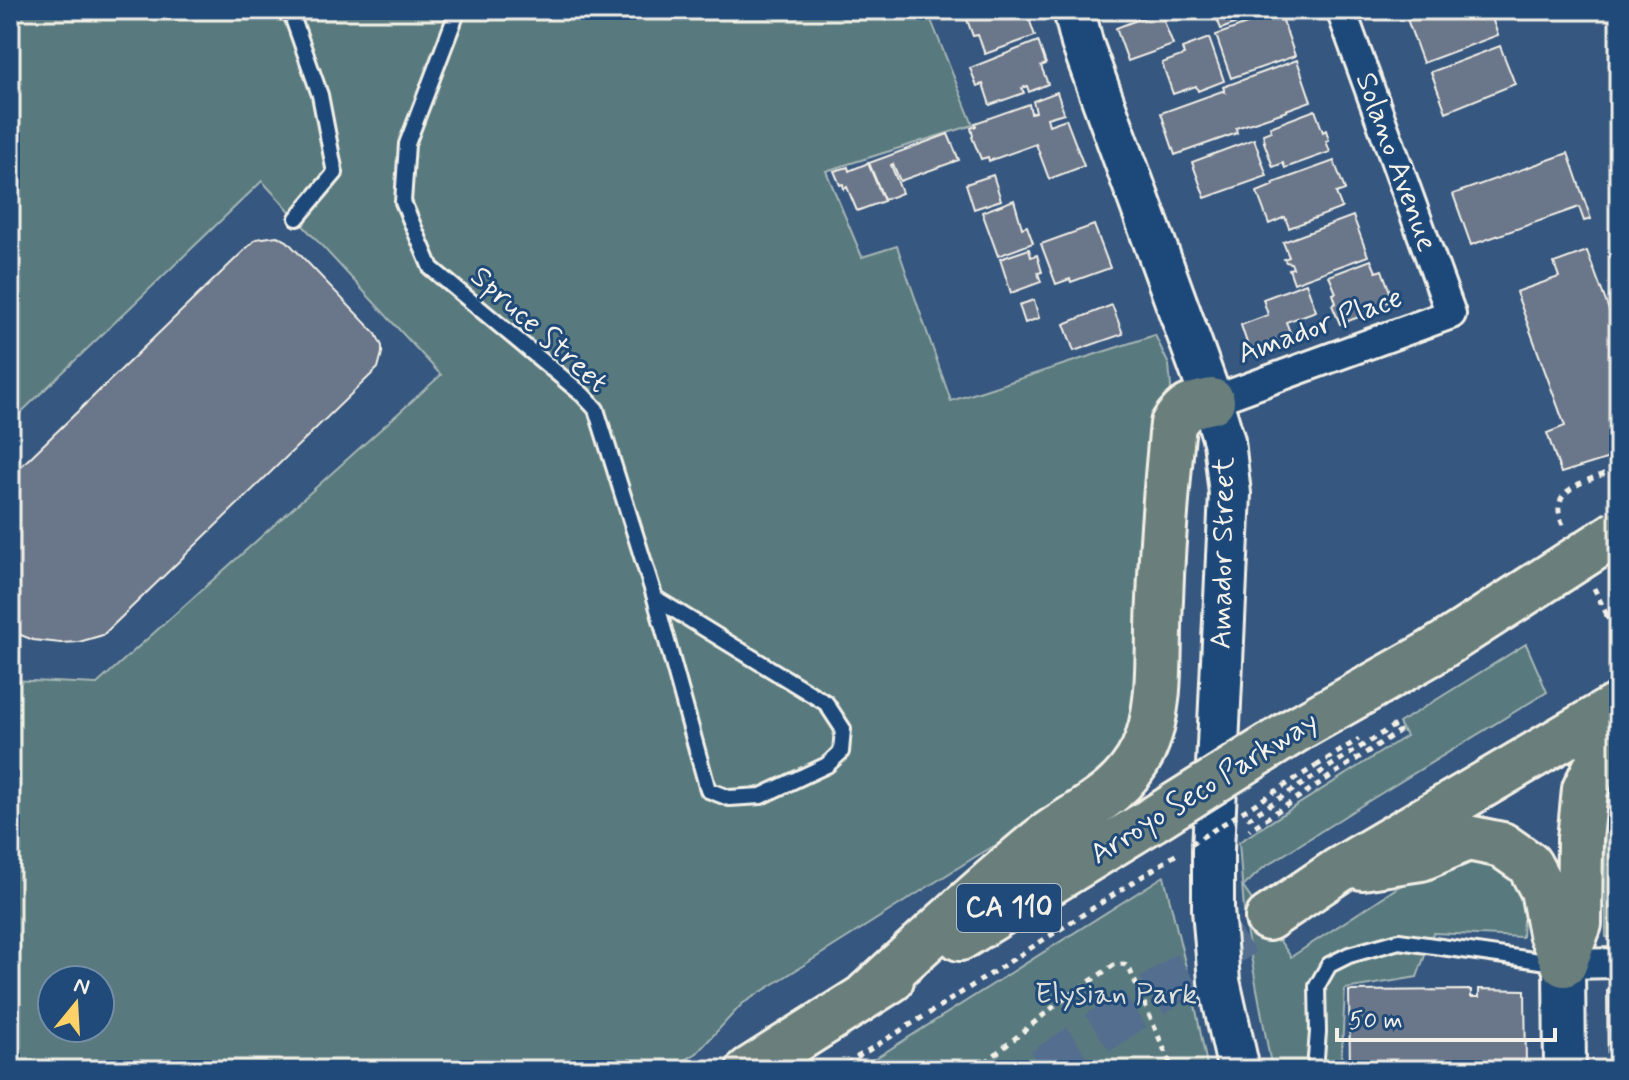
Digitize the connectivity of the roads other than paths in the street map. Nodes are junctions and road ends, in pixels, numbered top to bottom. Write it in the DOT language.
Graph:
graph roads {
  1 [pos="290,10"];
  2 [pos="458,10"];
  3 [pos="1341,10"];
  4 [pos="1074,21"];
  5 [pos="297,218"];
  6 [pos="1451,314"];
  7 [pos="1212,401"];
  8 [pos="1619,532"];
  9 [pos="655,598"];
  10 [pos="1619,705"];
  11 [pos="1619,742"];
  12 [pos="1339,870"];
  13 [pos="1268,918"];
  14 [pos="1619,963"];
  15 [pos="1564,964"];
  16 [pos="866,995"];
  17 [pos="749,1070"];
  18 [pos="1239,1070"];
  19 [pos="1315,1070"];
  20 [pos="1565,1070"];
  1 -- 5 [label="lane"];
  2 -- 9 [label="lane, Spruce Street"];
  3 -- 6 [label="street, Solano Avenue"];
  4 -- 7 [label="main road, Amador Street"];
  6 -- 7 [label="street, Amador Place"];
  7 -- 16 [label="highway"];
  7 -- 18 [label="main road, Amador Street"];
  8 -- 16 [label="highway, Arroyo Seco Parkway / CA 110, bridge"];
  9 -- 9 [label="lane, Spruce Street"];
  10 -- 12 [label="highway"];
  11 -- 15 [label="highway"];
  12 -- 13 [label="highway"];
  12 -- 15 [label="highway"];
  14 -- 15 [label="street"];
  15 -- 19 [label="lane"];
  15 -- 20 [label="main road"];
  16 -- 17 [label="highway, Arroyo Seco Parkway / CA 110"];
}
